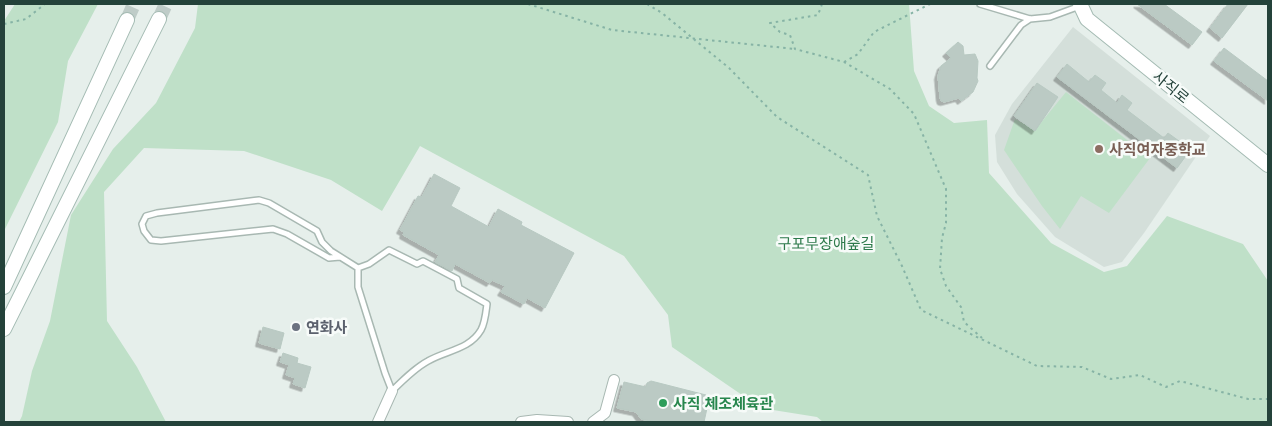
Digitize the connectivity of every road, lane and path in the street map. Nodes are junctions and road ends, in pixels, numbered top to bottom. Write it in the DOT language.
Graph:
graph roads {
  1 [pos="45,4"];
  2 [pos="528,4"];
  3 [pos="646,4"];
  4 [pos="822,4"];
  5 [pos="930,4"];
  6 [pos="980,4"];
  7 [pos="996,4"];
  8 [pos="1080,5"];
  9 [pos="1000,9"];
  10 [pos="159,19"];
  11 [pos="1030,19"];
  12 [pos="127,20"];
  13 [pos="4,24"];
  14 [pos="693,38"];
  15 [pos="795,49"];
  16 [pos="844,62"];
  17 [pos="990,66"];
  18 [pos="1268,165"];
  19 [pos="340,257"];
  20 [pos="358,268"];
  21 [pos="4,287"];
  22 [pos="4,329"];
  23 [pos="983,339"];
  24 [pos="614,380"];
  25 [pos="392,391"];
  26 [pos="1268,399"];
  27 [pos="378,422"];
  28 [pos="521,422"];
  29 [pos="568,422"];
  30 [pos="592,422"];
  1 -- 13 [label="path"];
  2 -- 14 [label="path"];
  3 -- 14 [label="path"];
  4 -- 15 [label="path"];
  5 -- 16 [label="path"];
  6 -- 9 [label="lane"];
  7 -- 9 [label="lane"];
  8 -- 11 [label="lane"];
  8 -- 18 [label="main road, 사직로"];
  9 -- 11 [label="lane"];
  10 -- 22 [label="main road"];
  11 -- 17 [label="lane"];
  12 -- 21 [label="main road"];
  14 -- 15 [label="path"];
  14 -- 23 [label="path"];
  15 -- 16 [label="path"];
  16 -- 23 [label="path"];
  19 -- 19 [label="lane"];
  19 -- 20 [label="lane"];
  20 -- 25 [label="lane"];
  20 -- 25 [label="lane"];
  23 -- 26 [label="path"];
  24 -- 30 [label="street"];
  25 -- 27 [label="street"];
  28 -- 29 [label="street"];
}
